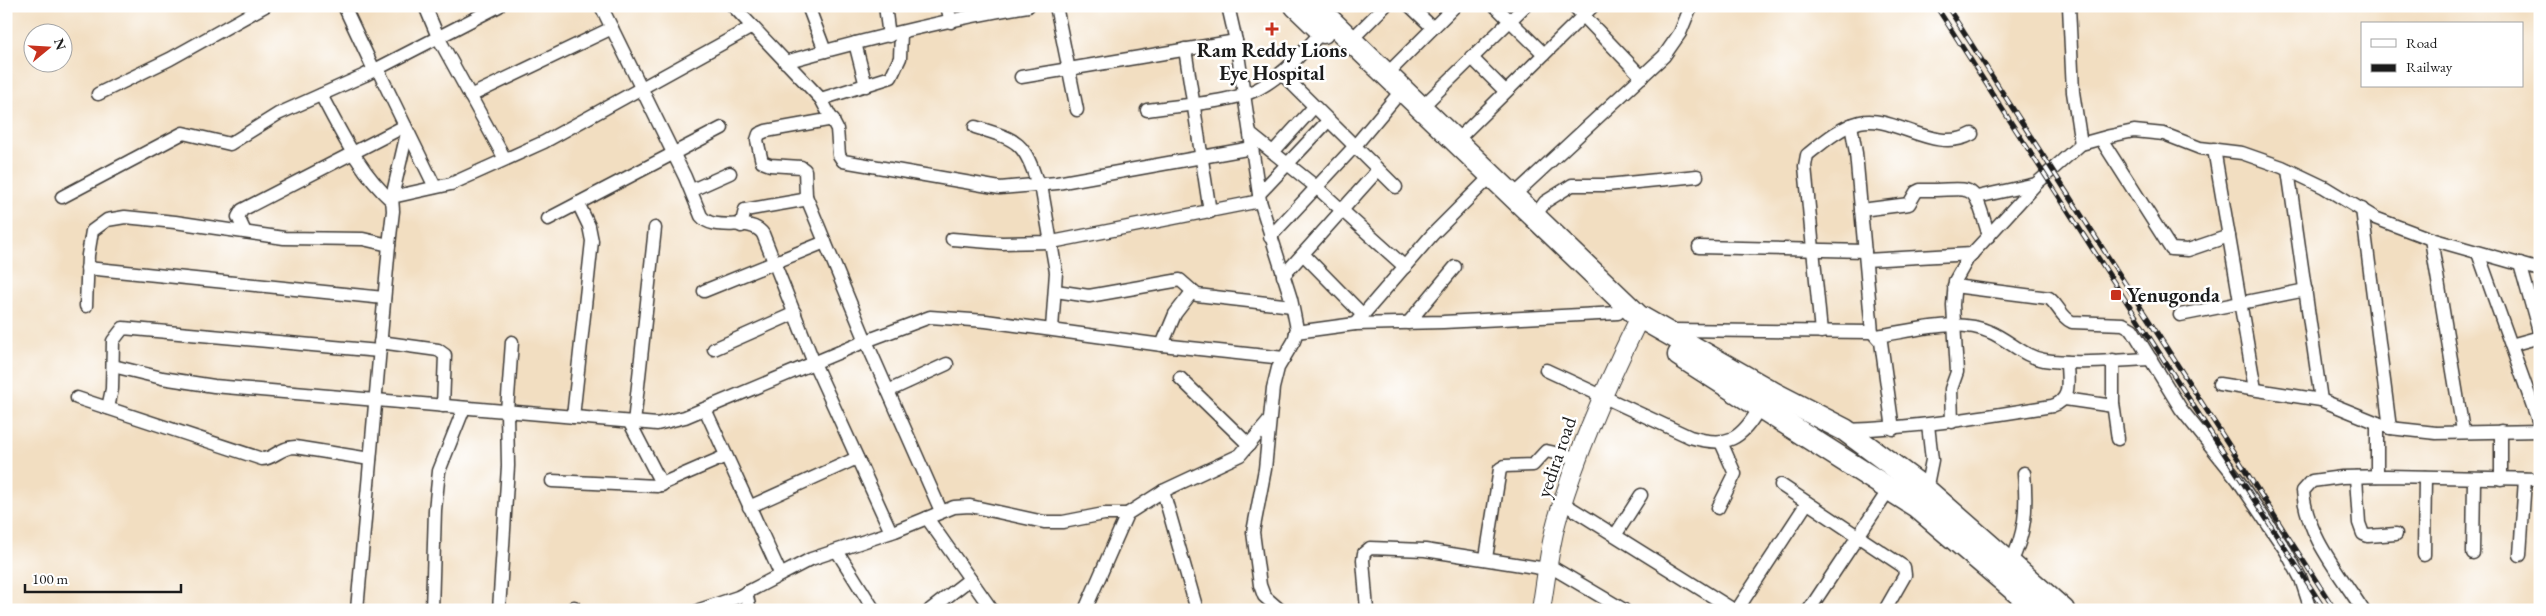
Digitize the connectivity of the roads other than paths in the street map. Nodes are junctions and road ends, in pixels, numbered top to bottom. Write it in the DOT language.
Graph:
graph roads {
  1 [pos="265,6"];
  2 [pos="344,6"];
  3 [pos="425,6"];
  4 [pos="498,6"];
  5 [pos="601,6"];
  6 [pos="733,6"];
  7 [pos="808,6"];
  8 [pos="885,6"];
  9 [pos="947,6"];
  10 [pos="1028,6"];
  11 [pos="1056,6"];
  12 [pos="1228,6"];
  13 [pos="1296,6"];
  14 [pos="1315,6"];
  15 [pos="1385,6"];
  16 [pos="1410,6"];
  17 [pos="1455,6"];
  18 [pos="1496,6"];
  19 [pos="1525,6"];
  20 [pos="1574,6"];
  21 [pos="1593,6"];
  22 [pos="1691,6"];
  23 [pos="2069,6"];
  24 [pos="1583,16"];
  25 [pos="1510,20"];
  26 [pos="951,22"];
  27 [pos="752,27"];
  28 [pos="612,28"];
  29 [pos="1433,28"];
  30 [pos="1323,31"];
  31 [pos="895,35"];
  32 [pos="438,37"];
  33 [pos="1351,40"];
  34 [pos="1236,41"];
  35 [pos="855,43"];
  36 [pos="1185,49"];
  37 [pos="825,50"];
  38 [pos="1544,54"];
  39 [pos="1471,57"];
  40 [pos="785,62"];
  41 [pos="1068,68"];
  42 [pos="376,69"];
  43 [pos="1280,73"];
  44 [pos="1387,74"];
  45 [pos="1022,77"];
  46 [pos="1642,77"];
  47 [pos="866,86"];
  48 [pos="642,89"];
  49 [pos="1505,91"];
  50 [pos="98,94"];
  51 [pos="321,94"];
  52 [pos="1244,95"];
  53 [pos="470,96"];
  54 [pos="1396,97"];
  55 [pos="822,99"];
  56 [pos="1194,103"];
  57 [pos="1314,107"];
  58 [pos="1422,107"];
  59 [pos="1077,110"];
  60 [pos="1146,110"];
  61 [pos="833,118"];
  62 [pos="1328,121"];
  63 [pos="1851,125"];
  64 [pos="975,127"];
  65 [pos="722,128"];
  66 [pos="406,129"];
  67 [pos="1250,134"];
  68 [pos="1972,134"];
  69 [pos="2101,138"];
  70 [pos="1457,140"];
  71 [pos="2081,144"];
  72 [pos="1354,147"];
  73 [pos="1252,148"];
  74 [pos="2214,149"];
  75 [pos="1274,151"];
  76 [pos="353,153"];
  77 [pos="674,153"];
  78 [pos="1202,158"];
  79 [pos="505,160"];
  80 [pos="1289,164"];
  81 [pos="1378,170"];
  82 [pos="2288,170"];
  83 [pos="730,173"];
  84 [pos="1696,176"];
  85 [pos="1485,182"];
  86 [pos="2036,184"];
  87 [pos="1040,185"];
  88 [pos="1396,187"];
  89 [pos="435,188"];
  90 [pos="1316,188"];
  91 [pos="692,190"];
  92 [pos="1514,195"];
  93 [pos="806,196"];
  94 [pos="62,197"];
  95 [pos="1260,197"];
  96 [pos="1977,198"];
  97 [pos="392,199"];
  98 [pos="578,203"];
  99 [pos="2362,209"];
  100 [pos="1342,210"];
  101 [pos="1861,210"];
  102 [pos="1210,212"];
  103 [pos="1535,216"];
  104 [pos="548,219"];
  105 [pos="741,226"];
  106 [pos="655,228"];
  107 [pos="245,232"];
  108 [pos="1989,236"];
  109 [pos="2228,236"];
  110 [pos="1270,237"];
  111 [pos="952,239"];
  112 [pos="2431,239"];
  113 [pos="825,242"];
  114 [pos="1052,242"];
  115 [pos="389,245"];
  116 [pos="1699,247"];
  117 [pos="1812,249"];
  118 [pos="2478,253"];
  119 [pos="1303,254"];
  120 [pos="1972,254"];
  121 [pos="1865,256"];
  122 [pos="775,263"];
  123 [pos="2520,264"];
  124 [pos="1405,267"];
  125 [pos="1455,267"];
  126 [pos="87,268"];
  127 [pos="2540,270"];
  128 [pos="1283,276"];
  129 [pos="1954,286"];
  130 [pos="2306,290"];
  131 [pos="704,291"];
  132 [pos="1056,291"];
  133 [pos="1192,292"];
  134 [pos="384,298"];
  135 [pos="2240,304"];
  136 [pos="86,306"];
  137 [pos="1292,306"];
  138 [pos="795,313"];
  139 [pos="2180,314"];
  140 [pos="1359,319"];
  141 [pos="1627,319"];
  142 [pos="1408,323"];
  143 [pos="1954,326"];
  144 [pos="1052,329"];
  145 [pos="1664,330"];
  146 [pos="1296,332"];
  147 [pos="1821,332"];
  148 [pos="1875,334"];
  149 [pos="2540,336"];
  150 [pos="866,340"];
  151 [pos="512,342"];
  152 [pos="1162,345"];
  153 [pos="380,346"];
  154 [pos="2511,346"];
  155 [pos="714,349"];
  156 [pos="1284,358"];
  157 [pos="2151,359"];
  158 [pos="2113,360"];
  159 [pos="2067,362"];
  160 [pos="814,363"];
  161 [pos="947,364"];
  162 [pos="113,366"];
  163 [pos="1546,370"];
  164 [pos="1180,378"];
  165 [pos="2220,384"];
  166 [pos="2255,389"];
  167 [pos="888,391"];
  168 [pos="1602,396"];
  169 [pos="77,398"];
  170 [pos="2065,399"];
  171 [pos="375,400"];
  172 [pos="2321,400"];
  173 [pos="443,406"];
  174 [pos="2113,406"];
  175 [pos="1760,407"];
  176 [pos="108,408"];
  177 [pos="464,408"];
  178 [pos="705,408"];
  179 [pos="507,411"];
  180 [pos="573,417"];
  181 [pos="1270,421"];
  182 [pos="1952,422"];
  183 [pos="2377,422"];
  184 [pos="632,423"];
  185 [pos="1928,425"];
  186 [pos="2540,426"];
  187 [pos="2390,428"];
  188 [pos="1892,429"];
  189 [pos="1845,430"];
  190 [pos="2501,431"];
  191 [pos="2540,431"];
  192 [pos="2463,432"];
  193 [pos="2118,440"];
  194 [pos="1721,442"];
  195 [pos="1249,445"];
  196 [pos="726,456"];
  197 [pos="857,458"];
  198 [pos="1578,458"];
  199 [pos="370,459"];
  200 [pos="2024,473"];
  201 [pos="2377,476"];
  202 [pos="2356,477"];
  203 [pos="2425,477"];
  204 [pos="2474,479"];
  205 [pos="2501,479"];
  206 [pos="2525,479"];
  207 [pos="2540,479"];
  208 [pos="552,481"];
  209 [pos="662,485"];
  210 [pos="1781,485"];
  211 [pos="1890,488"];
  212 [pos="1926,490"];
  213 [pos="1163,491"];
  214 [pos="1641,495"];
  215 [pos="1563,503"];
  216 [pos="1807,503"];
  217 [pos="750,507"];
  218 [pos="1718,508"];
  219 [pos="941,511"];
  220 [pos="1127,514"];
  221 [pos="927,518"];
  222 [pos="891,532"];
  223 [pos="1616,534"];
  224 [pos="2396,534"];
  225 [pos="1857,535"];
  226 [pos="837,551"];
  227 [pos="2473,553"];
  228 [pos="2520,554"];
  229 [pos="2424,555"];
  230 [pos="1486,558"];
  231 [pos="2010,564"];
  232 [pos="1548,567"];
  233 [pos="780,573"];
  234 [pos="970,579"];
  235 [pos="746,592"];
  236 [pos="357,610"];
  237 [pos="432,610"];
  238 [pos="500,610"];
  239 [pos="699,610"];
  240 [pos="750,610"];
  241 [pos="874,610"];
  242 [pos="930,610"];
  243 [pos="992,610"];
  244 [pos="1085,610"];
  245 [pos="1197,610"];
  246 [pos="1280,610"];
  247 [pos="1367,610"];
  248 [pos="1541,610"];
  249 [pos="1624,610"];
  250 [pos="1736,610"];
  251 [pos="1810,610"];
  252 [pos="1885,610"];
  253 [pos="2038,610"];
  254 [pos="2063,610"];
  255 [pos="2311,610"];
  256 [pos="2363,610"];
  1 -- 50 [label="street"];
  2 -- 42 [label="street"];
  3 -- 32 [label="street"];
  4 -- 32 [label="street"];
  5 -- 28 [label="street"];
  6 -- 27 [label="street"];
  7 -- 37 [label="street"];
  8 -- 31 [label="street"];
  9 -- 26 [label="street"];
  10 -- 26 [label="street"];
  11 -- 41 [label="street"];
  12 -- 34 [label="street"];
  13 -- 30 [label="highway"];
  14 -- 33 [label="highway"];
  15 -- 33 [label="street"];
  16 -- 29 [label="street"];
  17 -- 29 [label="street"];
  18 -- 25 [label="street"];
  19 -- 25 [label="street"];
  20 -- 24 [label="street"];
  21 -- 24 [label="street"];
  22 -- 46 [label="street"];
  23 -- 71 [label="street"];
  24 -- 38 [label="street"];
  24 -- 46 [label="street"];
  25 -- 38 [label="street"];
  25 -- 39 [label="street"];
  26 -- 31 [label="street"];
  27 -- 40 [label="street"];
  27 -- 48 [label="street"];
  28 -- 48 [label="street"];
  28 -- 53 [label="street"];
  29 -- 44 [label="street"];
  30 -- 43 [label="street"];
  30 -- 54 [label="highway"];
  31 -- 35 [label="street"];
  31 -- 47 [label="street"];
  32 -- 42 [label="street"];
  32 -- 53 [label="street"];
  33 -- 44 [label="highway"];
  34 -- 36 [label="street"];
  34 -- 52 [label="street"];
  35 -- 37 [label="street"];
  35 -- 47 [label="street"];
  36 -- 41 [label="street"];
  36 -- 56 [label="street"];
  37 -- 40 [label="street"];
  38 -- 49 [label="street"];
  39 -- 49 [label="street"];
  39 -- 58 [label="street"];
  40 -- 55 [label="street"];
  41 -- 45 [label="street"];
  41 -- 59 [label="street"];
  42 -- 51 [label="street"];
  42 -- 66 [label="street"];
  43 -- 52 [label="street"];
  43 -- 57 [label="street"];
  44 -- 58 [label="highway"];
  46 -- 92 [label="street"];
  47 -- 55 [label="street"];
  48 -- 77 [label="street"];
  48 -- 79 [label="street"];
  49 -- 70 [label="street"];
  51 -- 76 [label="street"];
  51 -- 94 [label="street"];
  52 -- 56 [label="street"];
  52 -- 67 [label="street"];
  53 -- 79 [label="street"];
  54 -- 72 [label="street"];
  54 -- 85 [label="highway"];
  55 -- 61 [label="street"];
  56 -- 60 [label="street"];
  56 -- 78 [label="street"];
  57 -- 62 [label="street"];
  57 -- 75 [label="street"];
  58 -- 70 [label="highway"];
  61 -- 87 [label="street"];
  61 -- 93 [label="street"];
  62 -- 72 [label="street"];
  62 -- 80 [label="street"];
  63 -- 68 [label="street"];
  63 -- 101 [label="street"];
  63 -- 117 [label="street"];
  64 -- 87 [label="street"];
  65 -- 77 [label="street"];
  66 -- 76 [label="street"];
  66 -- 89 [label="street"];
  66 -- 97 [label="street"];
  67 -- 73 [label="street"];
  67 -- 75 [label="street"];
  69 -- 71 [label="street"];
  69 -- 74 [label="street"];
  69 -- 109 [label="street"];
  70 -- 92 [label="highway"];
  71 -- 86 [label="street"];
  72 -- 81 [label="street"];
  72 -- 90 [label="street"];
  73 -- 78 [label="street"];
  73 -- 95 [label="street"];
  74 -- 82 [label="street"];
  74 -- 109 [label="street"];
  75 -- 80 [label="street"];
  76 -- 97 [label="street"];
  76 -- 107 [label="street"];
  77 -- 91 [label="street"];
  77 -- 98 [label="street"];
  78 -- 87 [label="street"];
  78 -- 102 [label="street"];
  79 -- 89 [label="street"];
  80 -- 90 [label="street"];
  80 -- 95 [label="street"];
  81 -- 88 [label="street"];
  81 -- 100 [label="street"];
  82 -- 99 [label="street"];
  82 -- 130 [label="street"];
  83 -- 91 [label="street"];
  84 -- 103 [label="street"];
  85 -- 124 [label="street"];
  85 -- 141 [label="highway"];
  86 -- 96 [label="street"];
  86 -- 108 [label="street"];
  87 -- 114 [label="street"];
  89 -- 97 [label="street"];
  90 -- 100 [label="street"];
  90 -- 110 [label="street"];
  91 -- 105 [label="street"];
  92 -- 103 [label="highway"];
  93 -- 105 [label="street"];
  93 -- 113 [label="street"];
  95 -- 102 [label="street"];
  95 -- 110 [label="street"];
  96 -- 101 [label="street"];
  96 -- 108 [label="street"];
  97 -- 115 [label="street"];
  98 -- 104 [label="street"];
  98 -- 180 [label="street"];
  99 -- 112 [label="street"];
  99 -- 187 [label="street"];
  100 -- 119 [label="street"];
  100 -- 124 [label="street"];
  101 -- 121 [label="street"];
  102 -- 114 [label="street"];
  103 -- 145 [label="highway"];
  105 -- 122 [label="street"];
  106 -- 184 [label="street"];
  107 -- 115 [label="street"];
  107 -- 126 [label="street"];
  108 -- 120 [label="street"];
  109 -- 135 [label="street"];
  110 -- 128 [label="street"];
  111 -- 114 [label="street"];
  112 -- 118 [label="street"];
  112 -- 192 [label="street"];
  113 -- 122 [label="street"];
  113 -- 150 [label="street"];
  114 -- 132 [label="street"];
  115 -- 134 [label="street"];
  116 -- 117 [label="street"];
  117 -- 121 [label="street"];
  117 -- 147 [label="street"];
  118 -- 123 [label="street"];
  118 -- 154 [label="street"];
  119 -- 128 [label="street"];
  119 -- 140 [label="street"];
  120 -- 121 [label="street"];
  120 -- 129 [label="street"];
  121 -- 148 [label="street"];
  122 -- 131 [label="street"];
  122 -- 138 [label="street"];
  123 -- 127 [label="street"];
  123 -- 149 [label="street"];
  124 -- 140 [label="street"];
  125 -- 142 [label="street"];
  126 -- 134 [label="street"];
  126 -- 136 [label="street"];
  128 -- 137 [label="street"];
  129 -- 143 [label="street"];
  129 -- 157 [label="street"];
  130 -- 135 [label="street"];
  130 -- 172 [label="street"];
  132 -- 133 [label="street"];
  132 -- 144 [label="street"];
  133 -- 137 [label="street"];
  133 -- 152 [label="street"];
  134 -- 153 [label="street"];
  135 -- 139 [label="street"];
  135 -- 166 [label="street"];
  137 -- 146 [label="street"];
  138 -- 155 [label="street"];
  138 -- 160 [label="street"];
  140 -- 142 [label="street"];
  140 -- 146 [label="street"];
  141 -- 142 [label="street"];
  141 -- 168 [label="main road, yedira road"];
  141 -- 175 [label="highway"];
  143 -- 148 [label="street"];
  143 -- 159 [label="street"];
  143 -- 182 [label="street"];
  144 -- 150 [label="street"];
  144 -- 152 [label="street"];
  145 -- 147 [label="street"];
  145 -- 189 [label="highway"];
  146 -- 156 [label="street"];
  147 -- 148 [label="street"];
  148 -- 188 [label="street"];
  149 -- 154 [label="street"];
  150 -- 160 [label="street"];
  150 -- 167 [label="street"];
  151 -- 179 [label="street"];
  152 -- 156 [label="street"];
  153 -- 162 [label="street"];
  153 -- 171 [label="street"];
  153 -- 173 [label="street"];
  154 -- 186 [label="street"];
  156 -- 181 [label="street"];
  157 -- 158 [label="street"];
  157 -- 255 [label="street"];
  158 -- 159 [label="street"];
  158 -- 174 [label="street"];
  159 -- 170 [label="street"];
  160 -- 178 [label="street"];
  160 -- 197 [label="street"];
  161 -- 167 [label="street"];
  162 -- 171 [label="street"];
  162 -- 176 [label="street"];
  163 -- 168 [label="street"];
  164 -- 195 [label="street"];
  165 -- 166 [label="street"];
  166 -- 172 [label="street"];
  167 -- 219 [label="street"];
  168 -- 194 [label="street"];
  168 -- 198 [label="main road, yedira road"];
  169 -- 176 [label="street"];
  170 -- 174 [label="street"];
  170 -- 182 [label="street"];
  171 -- 173 [label="street"];
  171 -- 199 [label="street"];
  172 -- 183 [label="street"];
  173 -- 177 [label="street"];
  174 -- 193 [label="street"];
  175 -- 194 [label="street"];
  175 -- 211 [label="highway"];
  176 -- 199 [label="street"];
  177 -- 179 [label="street"];
  177 -- 237 [label="street"];
  178 -- 184 [label="street"];
  178 -- 196 [label="street"];
  179 -- 180 [label="street"];
  179 -- 238 [label="street"];
  180 -- 184 [label="street"];
  181 -- 195 [label="street"];
  181 -- 246 [label="street"];
  182 -- 185 [label="street"];
  183 -- 187 [label="street"];
  183 -- 201 [label="street"];
  184 -- 209 [label="street"];
  185 -- 188 [label="street"];
  185 -- 212 [label="street"];
  187 -- 192 [label="street"];
  188 -- 189 [label="street"];
  189 -- 212 [label="highway"];
  190 -- 191 [label="street"];
  190 -- 192 [label="street"];
  190 -- 205 [label="street"];
  194 -- 218 [label="street"];
  195 -- 213 [label="street"];
  196 -- 209 [label="street"];
  196 -- 217 [label="street"];
  197 -- 217 [label="street"];
  197 -- 222 [label="street"];
  198 -- 215 [label="main road, yedira road"];
  198 -- 230 [label="street"];
  199 -- 236 [label="street"];
  200 -- 231 [label="street"];
  201 -- 202 [label="street"];
  201 -- 203 [label="street"];
  202 -- 224 [label="street"];
  202 -- 256 [label="street"];
  203 -- 204 [label="street"];
  203 -- 229 [label="street"];
  204 -- 205 [label="street"];
  204 -- 227 [label="street"];
  205 -- 206 [label="street"];
  206 -- 207 [label="street"];
  206 -- 228 [label="street"];
  208 -- 209 [label="street"];
  210 -- 216 [label="street"];
  211 -- 225 [label="street"];
  211 -- 253 [label="highway"];
  212 -- 231 [label="highway"];
  213 -- 220 [label="street"];
  213 -- 245 [label="street"];
  214 -- 223 [label="street"];
  215 -- 223 [label="street"];
  215 -- 232 [label="main road, yedira road"];
  216 -- 225 [label="street"];
  216 -- 250 [label="street"];
  217 -- 233 [label="street"];
  219 -- 220 [label="street"];
  219 -- 221 [label="street"];
  220 -- 244 [label="street"];
  221 -- 222 [label="street"];
  221 -- 234 [label="street"];
  222 -- 226 [label="street"];
  223 -- 250 [label="street"];
  225 -- 251 [label="street"];
  225 -- 252 [label="street"];
  226 -- 233 [label="street"];
  226 -- 241 [label="street"];
  230 -- 232 [label="street"];
  230 -- 247 [label="street"];
  231 -- 254 [label="highway"];
  232 -- 248 [label="main road, yedira road"];
  232 -- 249 [label="street"];
  233 -- 235 [label="street"];
  234 -- 242 [label="street"];
  234 -- 243 [label="street"];
  235 -- 239 [label="street"];
  235 -- 240 [label="street"];
}
